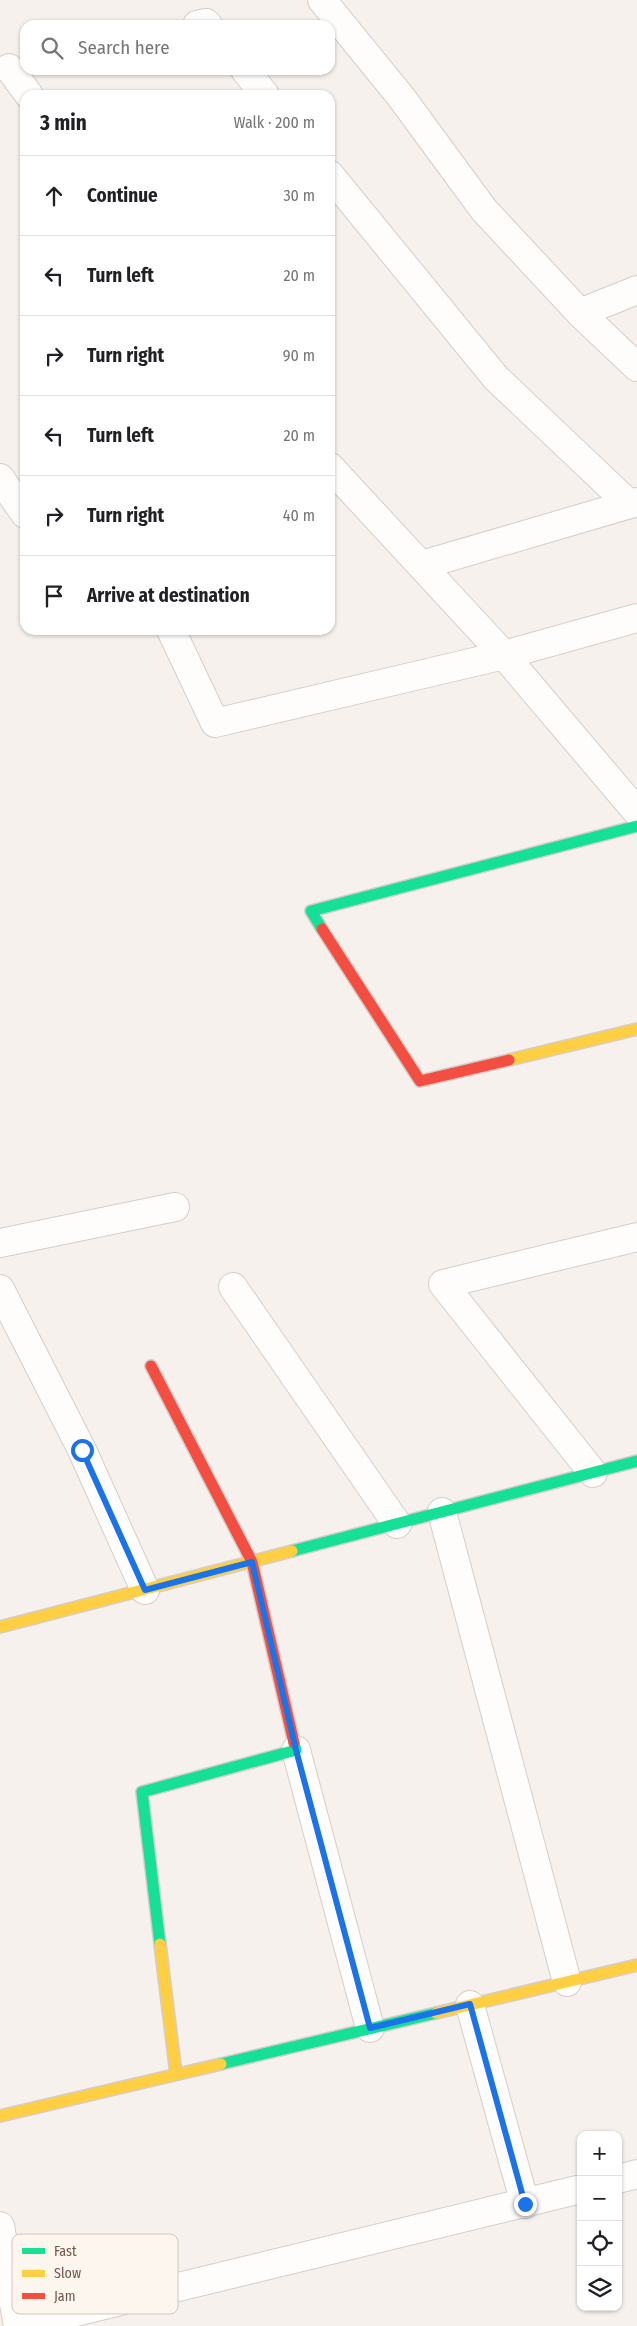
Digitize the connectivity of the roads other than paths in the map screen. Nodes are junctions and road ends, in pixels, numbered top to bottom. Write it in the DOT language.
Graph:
graph roads {
  1 [pos="322,0"];
  2 [pos="11,67"];
  3 [pos="249,75"];
  4 [pos="27,90"];
  5 [pos="261,90"];
  6 [pos="335,180"];
  7 [pos="637,290"];
  8 [pos="580,314"];
  9 [pos="637,367"];
  10 [pos="335,472"];
  11 [pos="0,478"];
  12 [pos="633,503"];
  13 [pos="20,507"];
  14 [pos="422,565"];
  15 [pos="637,618"];
  16 [pos="173,635"];
  17 [pos="504,655"];
  18 [pos="637,812"];
  19 [pos="637,826"];
  20 [pos="637,1029"];
  21 [pos="175,1207"];
  22 [pos="637,1236"];
  23 [pos="0,1243"];
  24 [pos="233,1287"];
  25 [pos="0,1289"];
  26 [pos="151,1366"];
  27 [pos="637,1462"];
  28 [pos="593,1473"];
  29 [pos="442,1512"];
  30 [pos="397,1524"];
  31 [pos="252,1562"];
  32 [pos="145,1590"];
  33 [pos="0,1627"];
  34 [pos="296,1750"];
  35 [pos="637,1965"];
  36 [pos="567,1982"];
  37 [pos="470,2004"];
  38 [pos="370,2028"];
  39 [pos="176,2074"];
  40 [pos="0,2116"];
  41 [pos="637,2174"];
  42 [pos="622,2178"];
  43 [pos="577,2190"];
  44 [pos="525,2204"];
  45 [pos="0,2226"];
  46 [pos="178,2287"];
  47 [pos="12,2293"];
  48 [pos="68,2314"];
  49 [pos="18,2326"];
  1 -- 8 [label="street"];
  2 -- 4 [label="street"];
  3 -- 5 [label="street"];
  6 -- 12 [label="street"];
  7 -- 8 [label="street"];
  8 -- 9 [label="street"];
  10 -- 14 [label="street"];
  11 -- 13 [label="street"];
  12 -- 14 [label="street"];
  14 -- 17 [label="street"];
  15 -- 17 [label="street"];
  16 -- 17 [label="street"];
  17 -- 18 [label="street"];
  19 -- 20 [label="street"];
  21 -- 23 [label="street"];
  22 -- 28 [label="street"];
  24 -- 30 [label="street"];
  25 -- 32 [label="street"];
  26 -- 31 [label="street"];
  27 -- 28 [label="street"];
  28 -- 29 [label="street"];
  29 -- 30 [label="street"];
  29 -- 36 [label="street"];
  30 -- 31 [label="street"];
  31 -- 32 [label="street"];
  31 -- 34 [label="street"];
  32 -- 33 [label="street"];
  34 -- 38 [label="street"];
  34 -- 39 [label="street"];
  35 -- 36 [label="street"];
  36 -- 37 [label="street"];
  37 -- 38 [label="street"];
  37 -- 44 [label="street"];
  38 -- 39 [label="street"];
  39 -- 40 [label="street"];
  41 -- 42 [label="street"];
  43 -- 44 [label="street"];
  44 -- 46 [label="street"];
  45 -- 47 [label="street"];
  48 -- 49 [label="street"];
}
